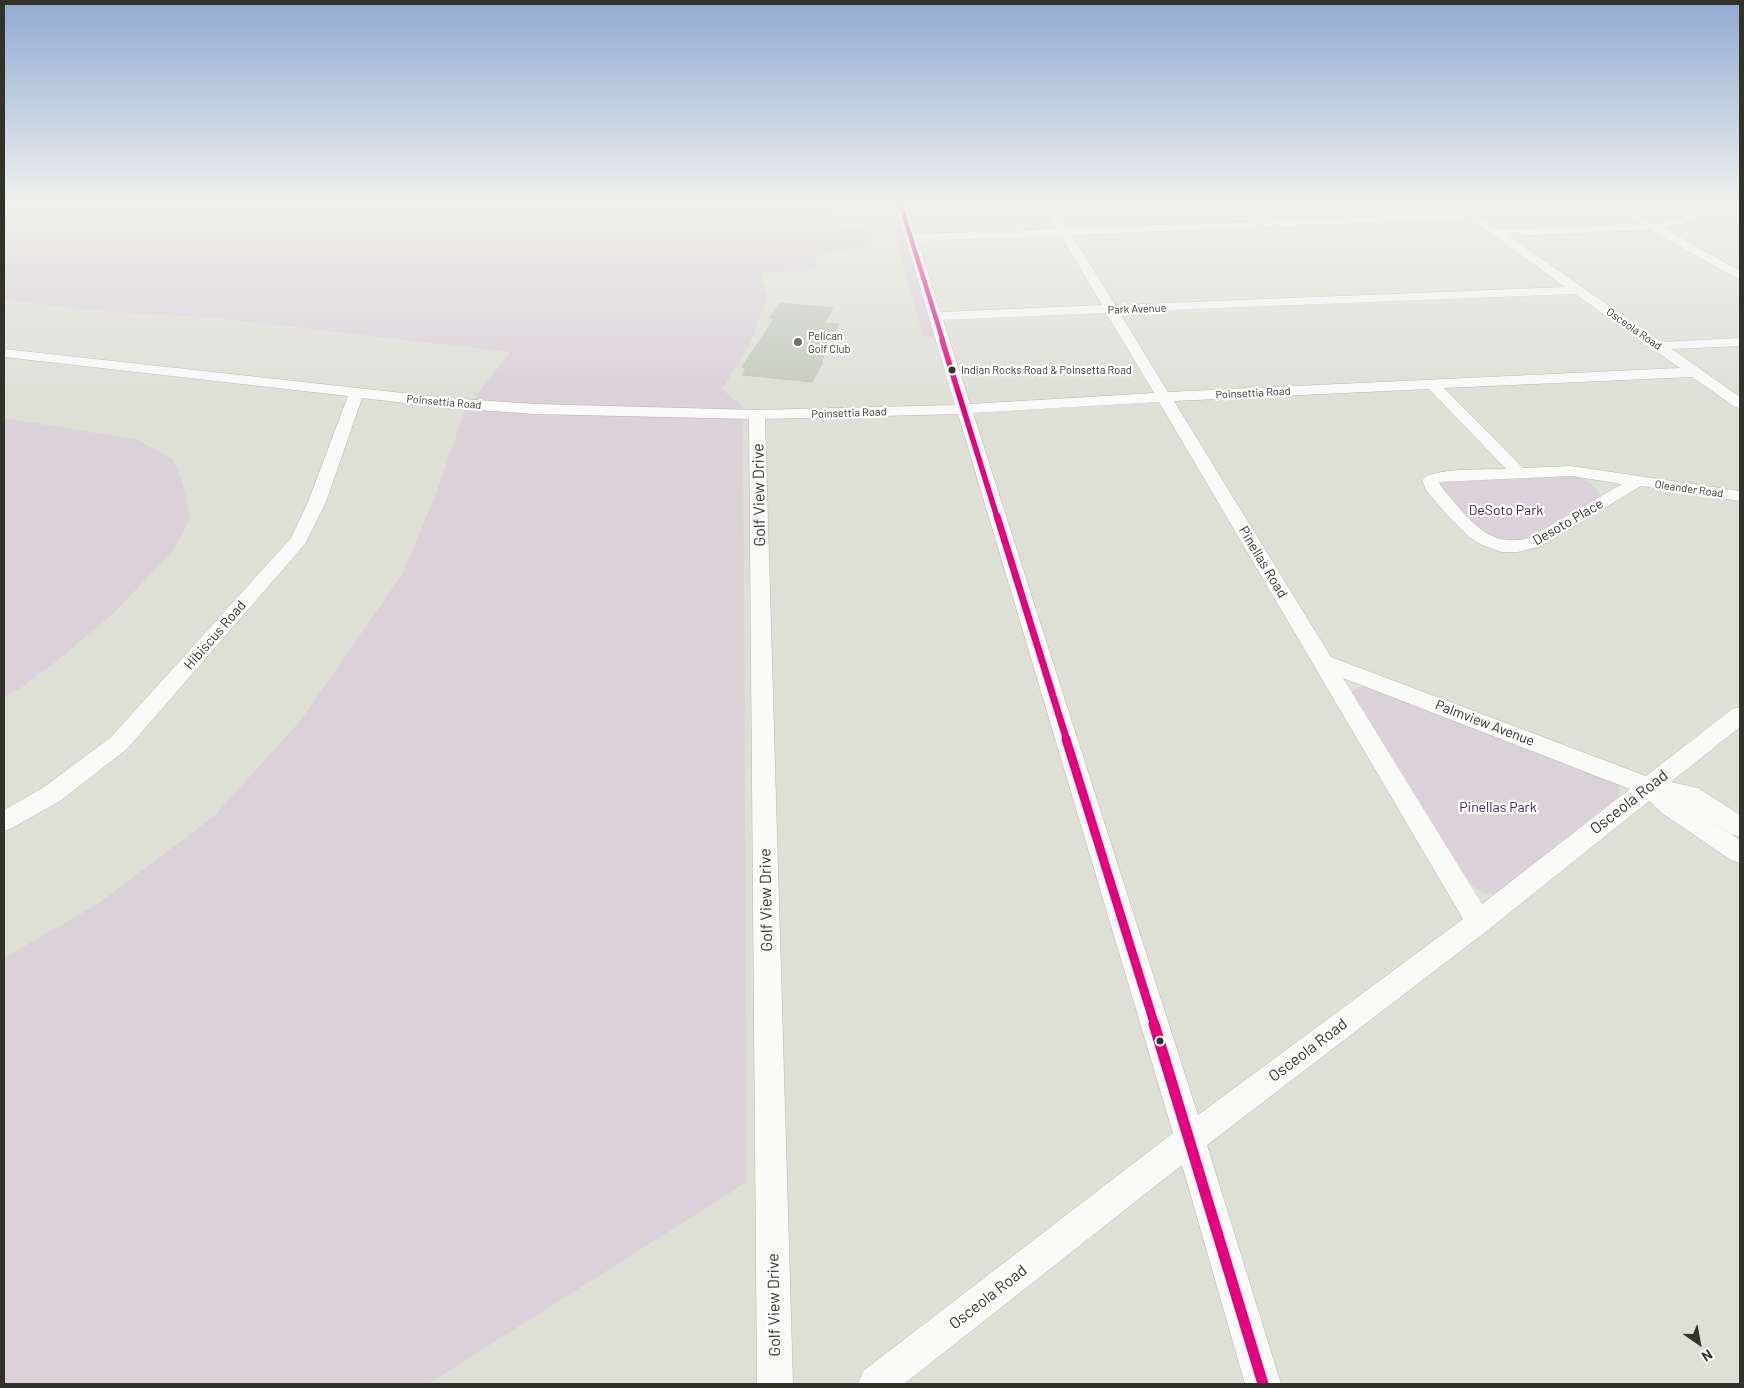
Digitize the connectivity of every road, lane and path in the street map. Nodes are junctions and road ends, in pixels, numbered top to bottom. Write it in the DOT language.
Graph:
graph roads {
  1 [pos="920,268"];
  2 [pos="1086,268"];
  3 [pos="1547,268"];
  4 [pos="1726,268"];
  5 [pos="1740,276"];
  6 [pos="1563,279"];
  7 [pos="1579,290"];
  8 [pos="1108,303"];
  9 [pos="934,311"];
  10 [pos="1740,342"];
  11 [pos="1658,346"];
  12 [pos="4,353"];
  13 [pos="1696,372"];
  14 [pos="1432,384"];
  15 [pos="356,394"];
  16 [pos="1164,397"];
  17 [pos="1740,404"];
  18 [pos="964,409"];
  19 [pos="757,415"];
  20 [pos="1518,472"];
  21 [pos="1637,482"];
  22 [pos="1740,496"];
  23 [pos="1321,660"];
  24 [pos="1740,715"];
  25 [pos="1649,786"];
  26 [pos="4,821"];
  27 [pos="1740,827"];
  28 [pos="1740,853"];
  29 [pos="1478,922"];
  30 [pos="1190,1139"];
  31 [pos="775,1384"];
  32 [pos="876,1384"];
  33 [pos="1263,1384"];
  1 -- 9 [label="street"];
  2 -- 8 [label="street, Pinellas Road"];
  3 -- 6 [label="street, Osceola Road"];
  4 -- 5 [label="street"];
  6 -- 7 [label="street, Osceola Road"];
  6 -- 8 [label="street, Park Avenue"];
  7 -- 8 [label="street, Park Avenue"];
  7 -- 11 [label="street, Osceola Road"];
  8 -- 9 [label="street, Park Avenue"];
  8 -- 16 [label="street, Pinellas Road"];
  9 -- 18 [label="street"];
  10 -- 11 [label="street"];
  11 -- 13 [label="street, Osceola Road"];
  12 -- 15 [label="street, Poinsettia Road"];
  13 -- 14 [label="street, Poinsettia Road"];
  13 -- 17 [label="street, Osceola Road"];
  14 -- 16 [label="street, Poinsettia Road"];
  14 -- 20 [label="street"];
  15 -- 19 [label="street, Poinsettia Road"];
  15 -- 26 [label="street, Hibiscus Road"];
  16 -- 18 [label="street, Poinsettia Road"];
  16 -- 23 [label="street, Pinellas Road"];
  18 -- 19 [label="street, Poinsettia Road"];
  18 -- 30 [label="street"];
  19 -- 31 [label="street, Golf View Drive"];
  20 -- 21 [label="street, Desoto Place"];
  20 -- 21 [label="street, Desoto Place"];
  21 -- 22 [label="street, Oleander Road"];
  23 -- 25 [label="street, Palmview Avenue"];
  23 -- 29 [label="street, Pinellas Road"];
  24 -- 25 [label="street, Osceola Road"];
  25 -- 27 [label="street, Palmview Avenue"];
  25 -- 28 [label="street, Palmview Avenue"];
  25 -- 29 [label="street, Osceola Road"];
  29 -- 30 [label="street, Osceola Road"];
  30 -- 32 [label="street, Osceola Road"];
  30 -- 33 [label="street"];
}
